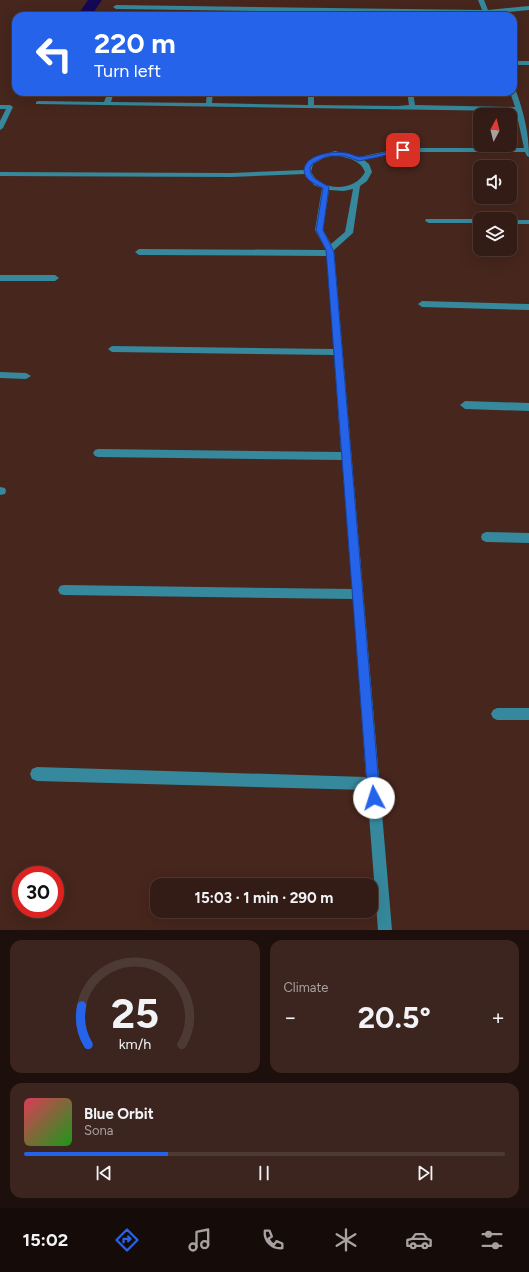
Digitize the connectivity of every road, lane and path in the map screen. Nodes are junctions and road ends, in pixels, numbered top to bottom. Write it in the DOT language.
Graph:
graph roads {
  1 [pos="481,0"];
  2 [pos="116,7"];
  3 [pos="529,8"];
  4 [pos="195,12"];
  5 [pos="486,12"];
  6 [pos="494,12"];
  7 [pos="517,63"];
  8 [pos="529,63"];
  9 [pos="110,96"];
  10 [pos="210,96"];
  11 [pos="311,96"];
  12 [pos="411,96"];
  13 [pos="515,96"];
  14 [pos="38,103"];
  15 [pos="107,103"];
  16 [pos="209,105"];
  17 [pos="311,106"];
  18 [pos="0,107"];
  19 [pos="412,107"];
  20 [pos="519,109"];
  21 [pos="0,128"];
  22 [pos="528,152"];
  23 [pos="359,159"];
  24 [pos="308,172"];
  25 [pos="0,174"];
  26 [pos="357,186"];
  27 [pos="326,187"];
  28 [pos="429,221"];
  29 [pos="473,222"];
  30 [pos="517,222"];
  31 [pos="529,222"];
  32 [pos="330,251"];
  33 [pos="139,252"];
  34 [pos="0,278"];
  35 [pos="55,278"];
  36 [pos="422,304"];
  37 [pos="529,307"];
  38 [pos="112,349"];
  39 [pos="338,352"];
  40 [pos="0,375"];
  41 [pos="26,376"];
  42 [pos="465,405"];
  43 [pos="529,407"];
  44 [pos="98,453"];
  45 [pos="347,456"];
  46 [pos="486,537"];
  47 [pos="529,538"];
  48 [pos="64,590"];
  49 [pos="358,594"];
  50 [pos="497,714"];
  51 [pos="529,714"];
  52 [pos="37,774"];
  53 [pos="373,784"];
  54 [pos="385,930"];
  1 -- 5 [label="street"];
  2 -- 4 [label="street"];
  3 -- 6 [label="street"];
  7 -- 8 [label="street"];
  9 -- 15 [label="street"];
  10 -- 16 [label="street"];
  11 -- 17 [label="street"];
  12 -- 19 [label="street"];
  13 -- 20 [label="street"];
  14 -- 15 [label="street"];
  15 -- 16 [label="street"];
  16 -- 17 [label="street"];
  17 -- 19 [label="street"];
  18 -- 21 [label="street"];
  19 -- 20 [label="street"];
  20 -- 22 [label="street"];
  22 -- 23 [label="street"];
  23 -- 24 [label="street"];
  23 -- 26 [label="street"];
  24 -- 25 [label="street"];
  24 -- 27 [label="street"];
  26 -- 27 [label="street"];
  26 -- 32 [label="street"];
  27 -- 32 [label="street"];
  28 -- 29 [label="street"];
  30 -- 31 [label="street"];
  32 -- 33 [label="street"];
  32 -- 39 [label="street"];
  34 -- 35 [label="street"];
  36 -- 37 [label="street"];
  38 -- 39 [label="street"];
  39 -- 45 [label="street"];
  40 -- 41 [label="street"];
  42 -- 43 [label="street"];
  44 -- 45 [label="street"];
  45 -- 49 [label="street"];
  46 -- 47 [label="street"];
  48 -- 49 [label="street"];
  49 -- 53 [label="street"];
  50 -- 51 [label="street"];
  52 -- 53 [label="street"];
  53 -- 54 [label="street"];
}
